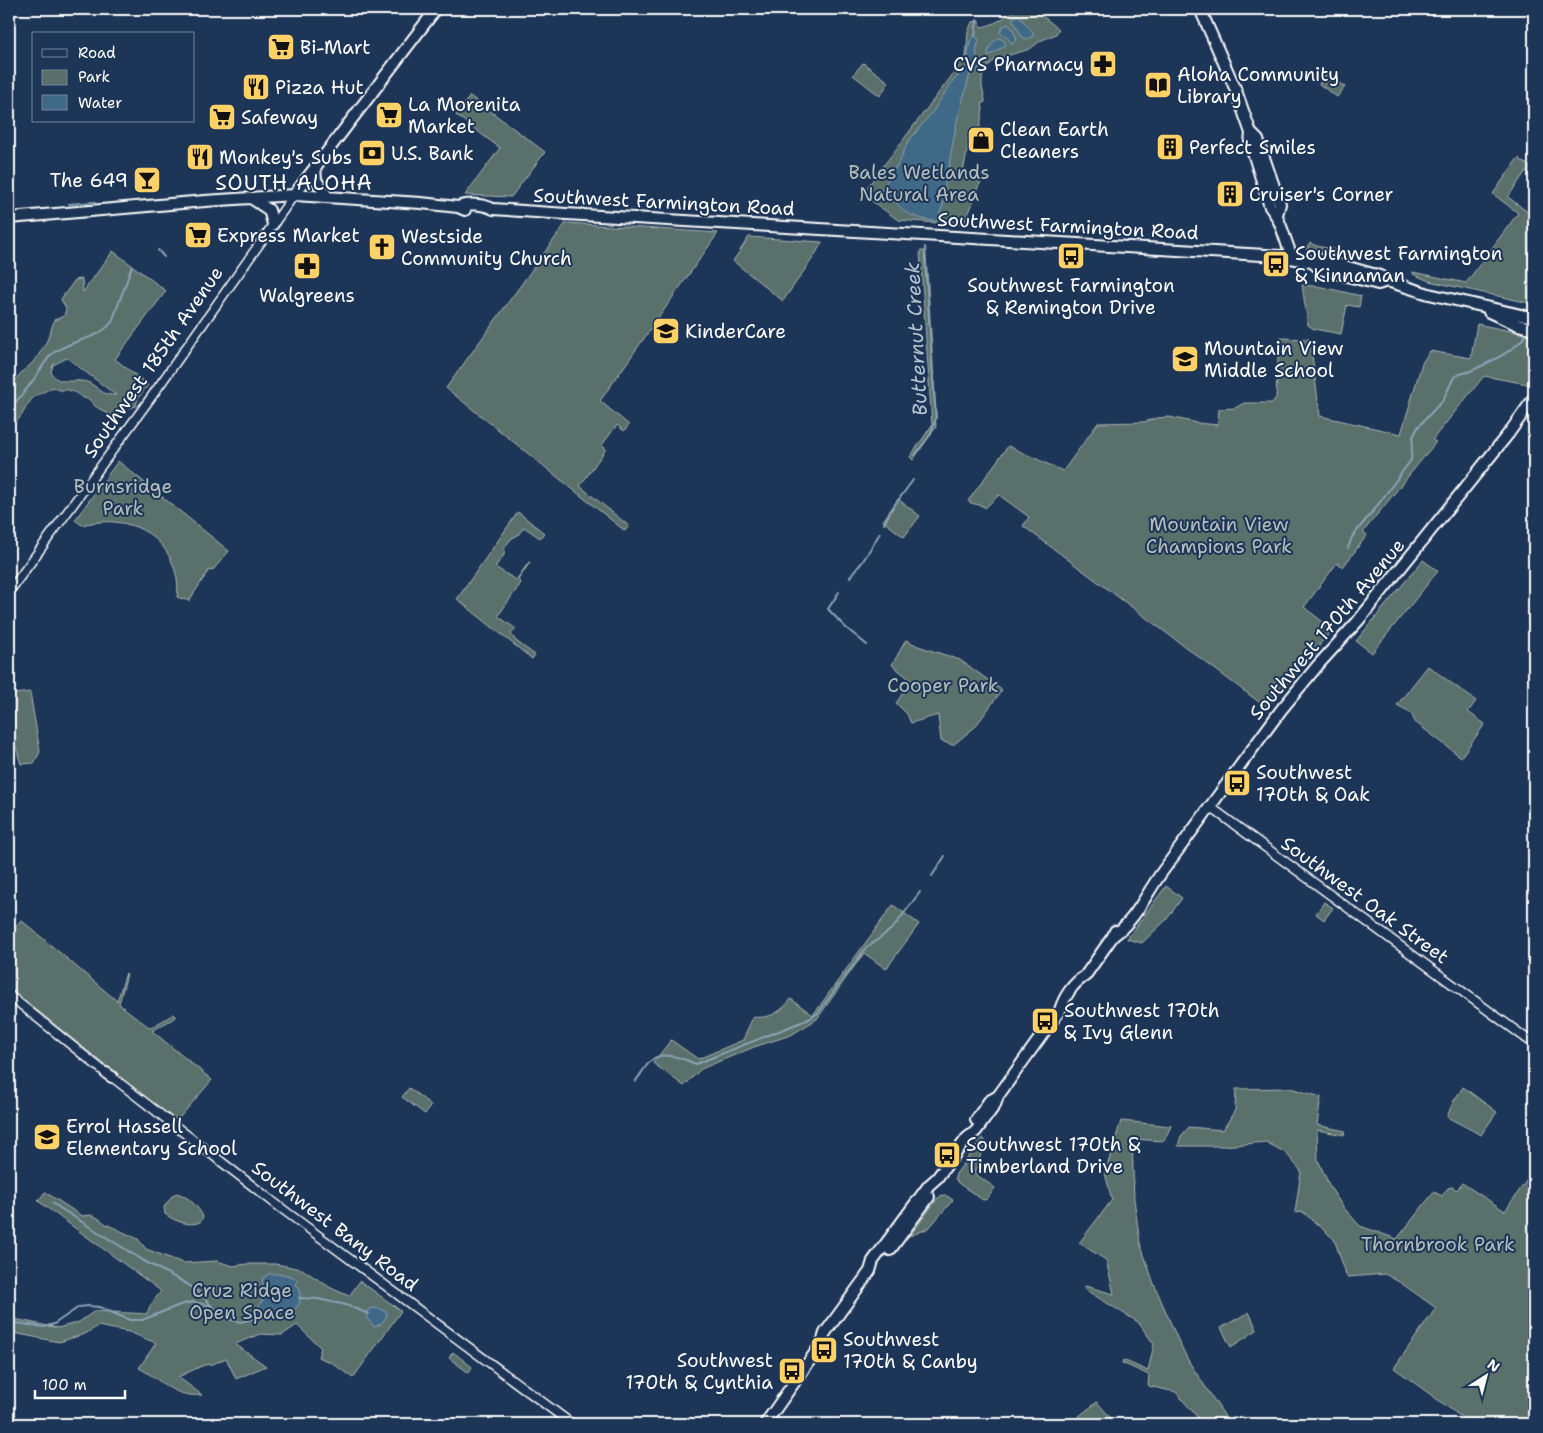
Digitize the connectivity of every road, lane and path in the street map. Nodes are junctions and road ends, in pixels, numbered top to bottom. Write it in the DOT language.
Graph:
graph roads {
  1 [pos="436,9"];
  2 [pos="1200,9"];
  3 [pos="315,167"];
  4 [pos="294,195"];
  5 [pos="327,196"];
  6 [pos="250,198"];
  7 [pos="9,218"];
  8 [pos="273,224"];
  9 [pos="1293,258"];
  10 [pos="1473,304"];
  11 [pos="1534,318"];
  12 [pos="1534,329"];
  13 [pos="1534,398"];
  14 [pos="9,592"];
  15 [pos="1209,806"];
  16 [pos="9,995"];
  17 [pos="1534,1044"];
  18 [pos="826,1333"];
  19 [pos="572,1424"];
  20 [pos="757,1424"];
  21 [pos="765,1424"];
  1 -- 3 [label="main road, Southwest 185th Avenue"];
  2 -- 9 [label="main road"];
  3 -- 4 [label="main road, Southwest 185th Avenue"];
  3 -- 5 [label="main road"];
  4 -- 5 [label="main road, Southwest Farmington Road"];
  4 -- 6 [label="main road, Southwest Farmington Road"];
  4 -- 8 [label="street, Southwest 185th Avenue"];
  5 -- 9 [label="main road, Southwest Farmington Road"];
  6 -- 7 [label="main road, Southwest Farmington Road"];
  6 -- 8 [label="main road"];
  8 -- 14 [label="street, Southwest 185th Avenue"];
  9 -- 10 [label="main road, Southwest Farmington Road"];
  10 -- 11 [label="main road, Southwest Farmington Road"];
  10 -- 12 [label="main road"];
  13 -- 15 [label="main road, Southwest 170th Avenue"];
  15 -- 17 [label="street, Southwest Oak Street"];
  15 -- 18 [label="main road, Southwest 170th Avenue"];
  16 -- 19 [label="street, Southwest Bany Road"];
  18 -- 20 [label="main road, Southwest 170th Avenue"];
  18 -- 21 [label="main road, Southwest 170th Avenue"];
}
